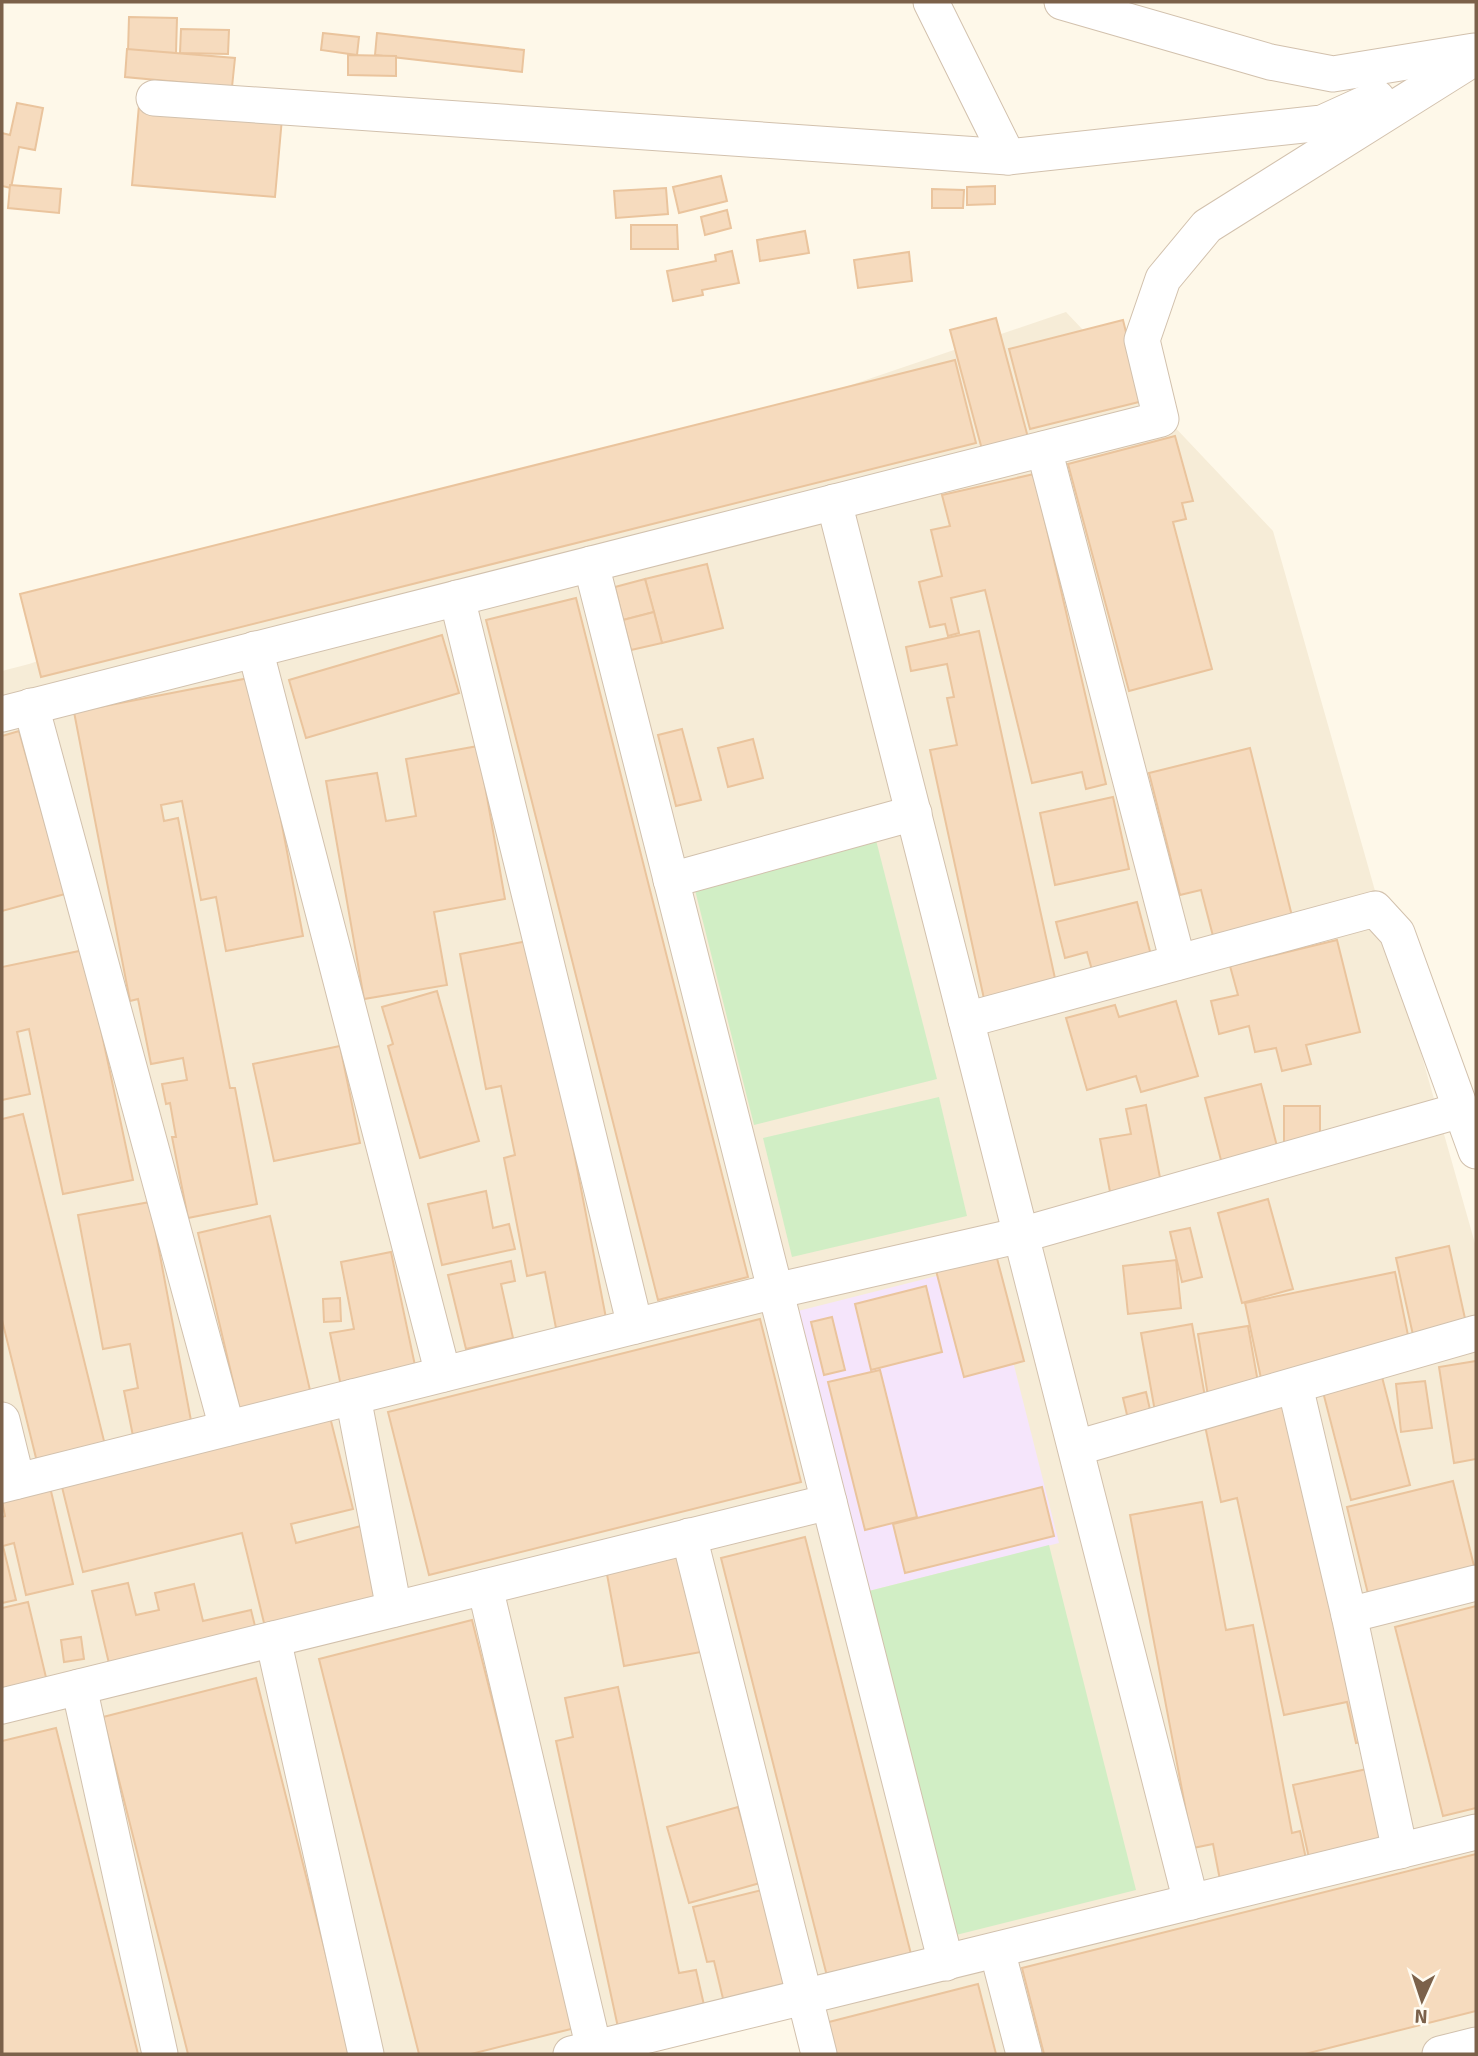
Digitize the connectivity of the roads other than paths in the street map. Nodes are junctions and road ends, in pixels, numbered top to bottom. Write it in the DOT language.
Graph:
graph roads {
  1 [pos="931,2"];
  2 [pos="1062,2"];
  3 [pos="1476,54"];
  4 [pos="154,98"];
  5 [pos="1364,116"];
  6 [pos="1008,157"];
  7 [pos="1044,449"];
  8 [pos="834,502"];
  9 [pos="591,564"];
  10 [pos="457,598"];
  11 [pos="255,649"];
  12 [pos="16,710"];
  13 [pos="914,813"];
  14 [pos="671,880"];
  15 [pos="1178,962"];
  16 [pos="966,1020"];
  17 [pos="1461,1110"];
  18 [pos="1476,1152"];
  19 [pos="1021,1235"];
  20 [pos="775,1290"];
  21 [pos="635,1326"];
  22 [pos="1476,1333"];
  23 [pos="443,1374"];
  24 [pos="1295,1386"];
  25 [pos="353,1397"];
  26 [pos="2,1420"];
  27 [pos="228,1428"];
  28 [pos="1076,1448"];
  29 [pos="10,1483"];
  30 [pos="829,1502"];
  31 [pos="689,1536"];
  32 [pos="1476,1583"];
  33 [pos="485,1587"];
  34 [pos="394,1609"];
  35 [pos="1349,1615"];
  36 [pos="273,1639"];
  37 [pos="79,1687"];
  38 [pos="2,1706"];
  39 [pos="1476,1832"];
  40 [pos="1400,1851"];
  41 [pos="1191,1902"];
  42 [pos="997,1950"];
  43 [pos="946,1963"];
  44 [pos="805,1997"];
  45 [pos="1476,2045"];
  46 [pos="583,2051"];
  47 [pos="160,2054"];
  48 [pos="366,2054"];
  49 [pos="819,2054"];
  50 [pos="1024,2054"];
  51 [pos="1440,2054"];
  1 -- 6 [label="street"];
  2 -- 3 [label="street"];
  3 -- 5 [label="street"];
  4 -- 6 [label="street"];
  5 -- 6 [label="street"];
  5 -- 7 [label="street"];
  7 -- 8 [label="street"];
  7 -- 15 [label="street"];
  8 -- 9 [label="street"];
  8 -- 13 [label="street"];
  9 -- 10 [label="street"];
  9 -- 14 [label="street"];
  10 -- 11 [label="street"];
  10 -- 21 [label="street"];
  11 -- 12 [label="street"];
  11 -- 23 [label="street"];
  12 -- 27 [label="street"];
  13 -- 14 [label="street"];
  13 -- 16 [label="street"];
  14 -- 20 [label="street"];
  15 -- 16 [label="street"];
  15 -- 17 [label="street"];
  16 -- 19 [label="street"];
  17 -- 18 [label="street"];
  17 -- 19 [label="street"];
  19 -- 20 [label="street"];
  19 -- 28 [label="street"];
  20 -- 21 [label="street"];
  20 -- 30 [label="street"];
  21 -- 23 [label="street"];
  22 -- 24 [label="street"];
  23 -- 25 [label="street"];
  24 -- 28 [label="street"];
  24 -- 35 [label="street"];
  25 -- 27 [label="street"];
  25 -- 34 [label="street"];
  26 -- 29 [label="street"];
  27 -- 29 [label="street"];
  28 -- 41 [label="street"];
  30 -- 31 [label="street"];
  30 -- 43 [label="street"];
  31 -- 33 [label="street"];
  31 -- 44 [label="street"];
  32 -- 35 [label="street"];
  33 -- 34 [label="street"];
  33 -- 46 [label="street"];
  34 -- 36 [label="street"];
  35 -- 40 [label="street"];
  36 -- 37 [label="street"];
  36 -- 48 [label="street"];
  37 -- 38 [label="street"];
  37 -- 47 [label="street"];
  39 -- 40 [label="street"];
  40 -- 41 [label="street"];
  41 -- 42 [label="street"];
  42 -- 43 [label="street"];
  42 -- 50 [label="street"];
  43 -- 44 [label="street"];
  44 -- 46 [label="street"];
  44 -- 49 [label="street"];
  45 -- 51 [label="street"];
}
